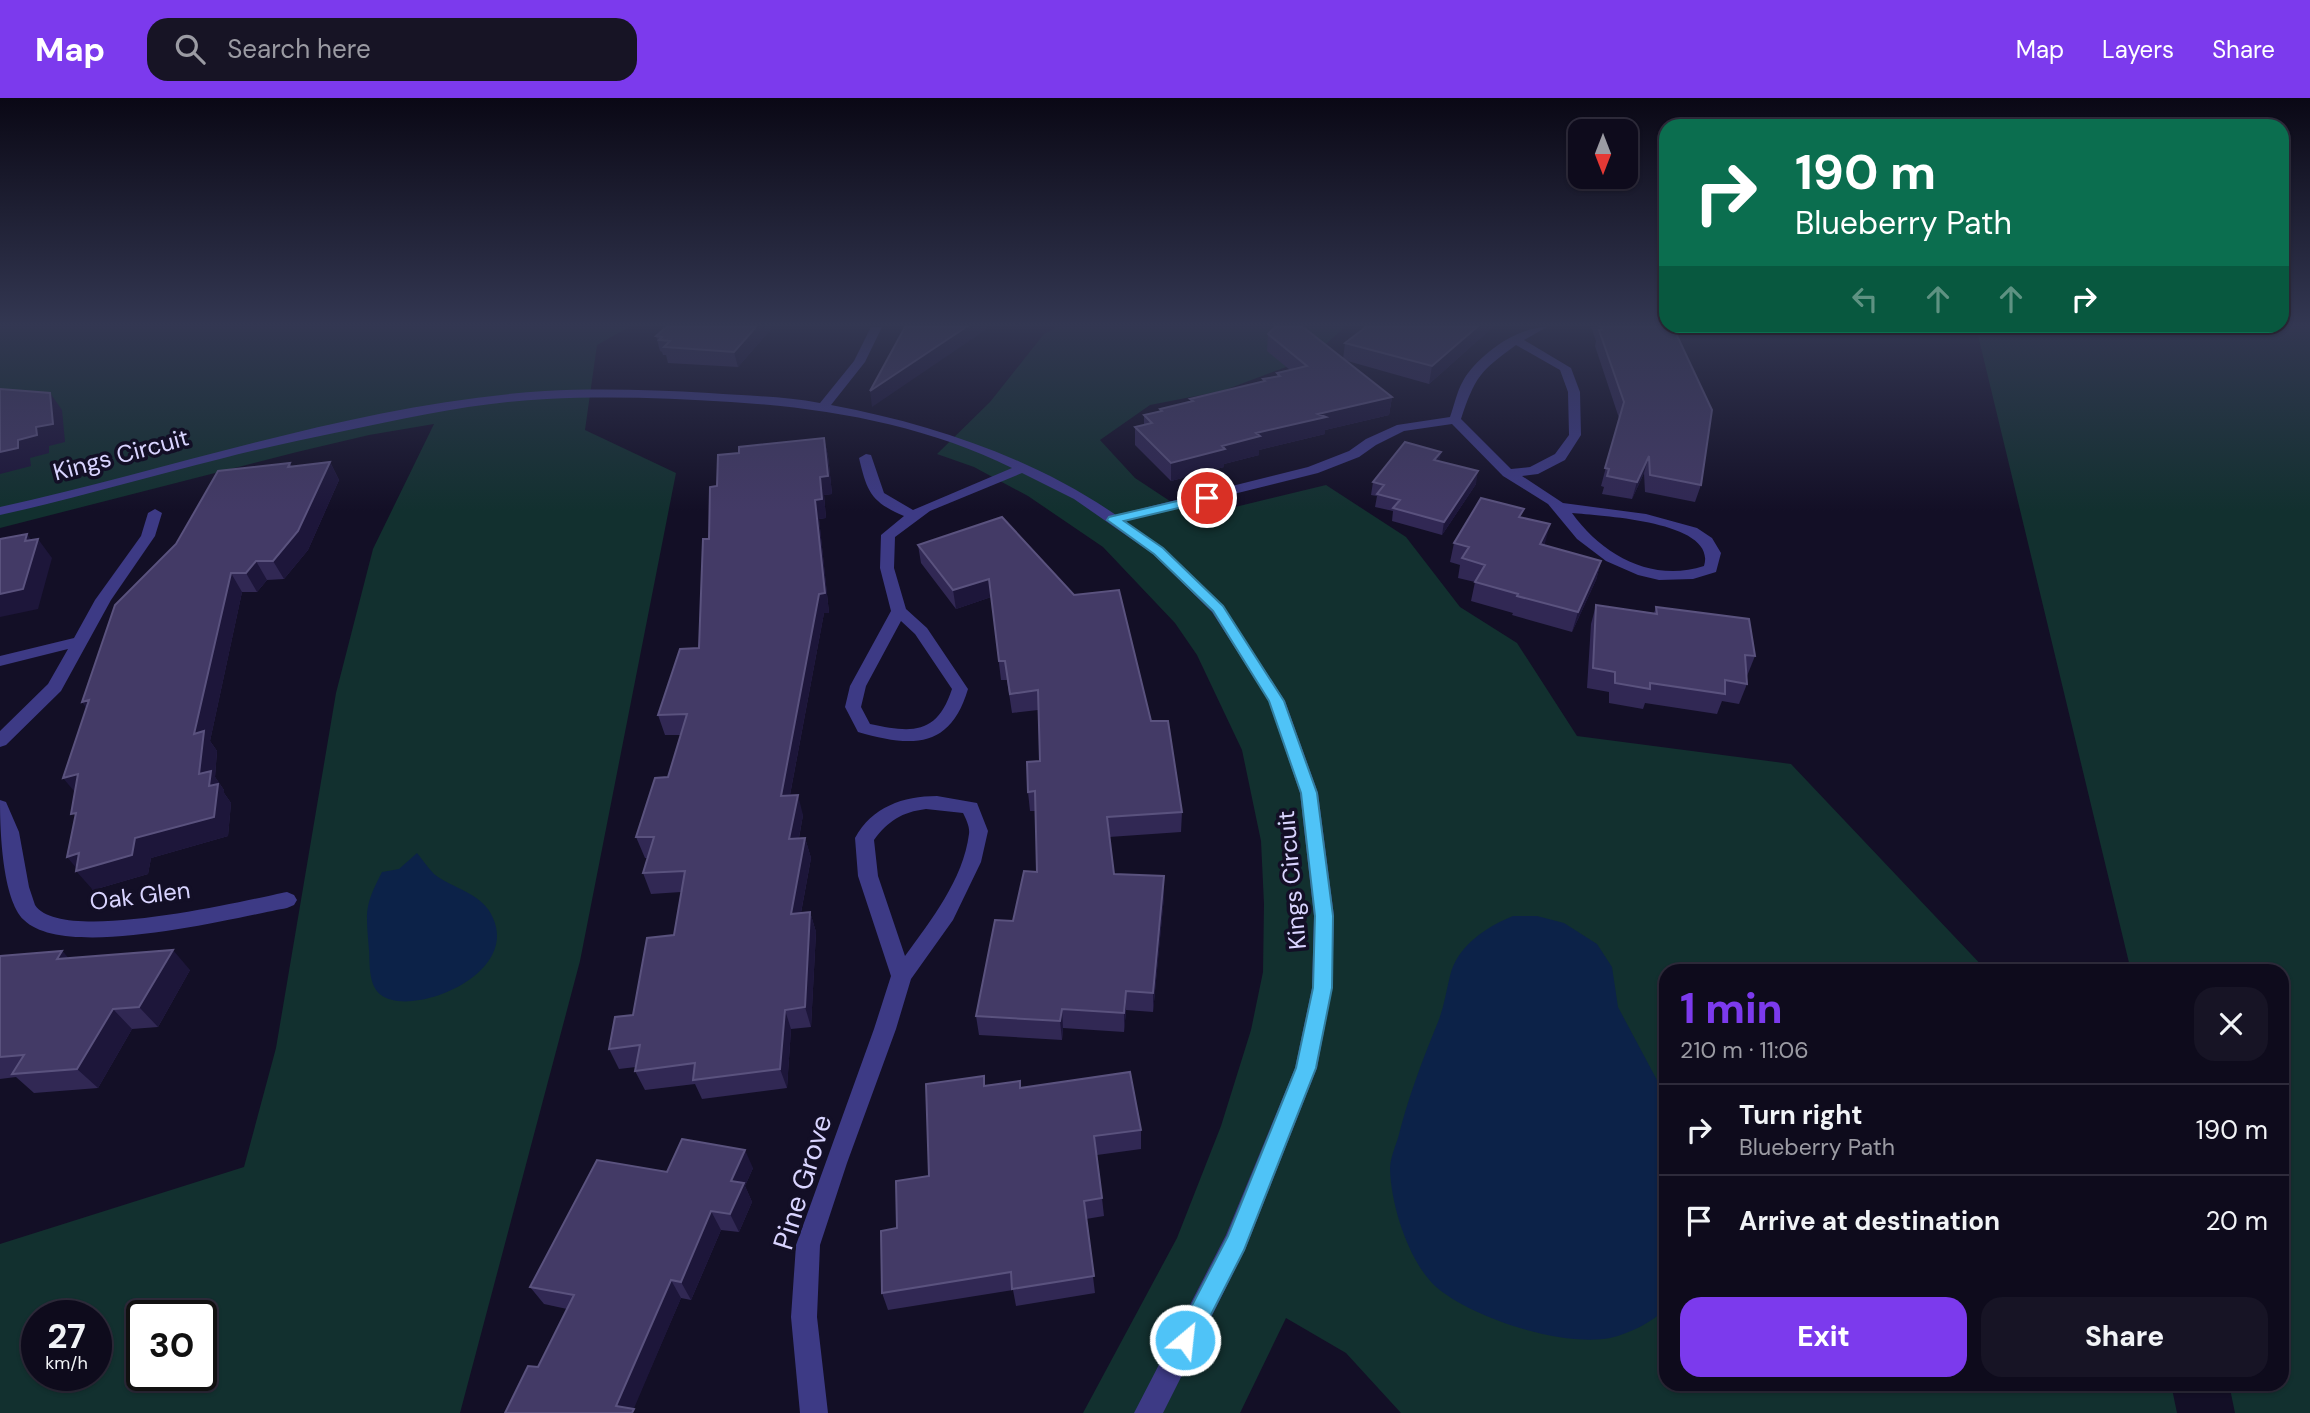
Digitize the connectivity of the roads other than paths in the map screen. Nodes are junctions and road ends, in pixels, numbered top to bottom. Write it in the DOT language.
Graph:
graph roads {
  1 [pos="838,388"];
  2 [pos="1466,388"];
  3 [pos="1572,388"];
  4 [pos="823,408"];
  5 [pos="1455,420"];
  6 [pos="866,458"];
  7 [pos="1023,468"];
  8 [pos="1508,473"];
  9 [pos="1559,507"];
  10 [pos="0,511"];
  11 [pos="155,513"];
  12 [pos="912,515"];
  13 [pos="1114,520"];
  14 [pos="899,611"];
  15 [pos="82,641"];
  16 [pos="0,661"];
  17 [pos="0,741"];
  18 [pos="0,807"];
  19 [pos="287,900"];
  20 [pos="901,976"];
  21 [pos="814,1413"];
  22 [pos="1147,1413"];
  1 -- 4 [label="street"];
  2 -- 5 [label="street"];
  3 -- 8 [label="street"];
  4 -- 7 [label="street, Kings Circuit"];
  4 -- 10 [label="street, Kings Circuit"];
  5 -- 8 [label="street"];
  5 -- 13 [label="street"];
  6 -- 12 [label="street"];
  7 -- 12 [label="street"];
  7 -- 13 [label="street, Kings Circuit"];
  8 -- 9 [label="street"];
  9 -- 9 [label="street"];
  11 -- 15 [label="street"];
  12 -- 14 [label="street"];
  13 -- 22 [label="street, Kings Circuit"];
  14 -- 14 [label="street"];
  15 -- 16 [label="street"];
  15 -- 17 [label="street"];
  18 -- 19 [label="street, Oak Glen"];
  20 -- 20 [label="street, Pine Grove"];
  20 -- 21 [label="street, Pine Grove"];
}
